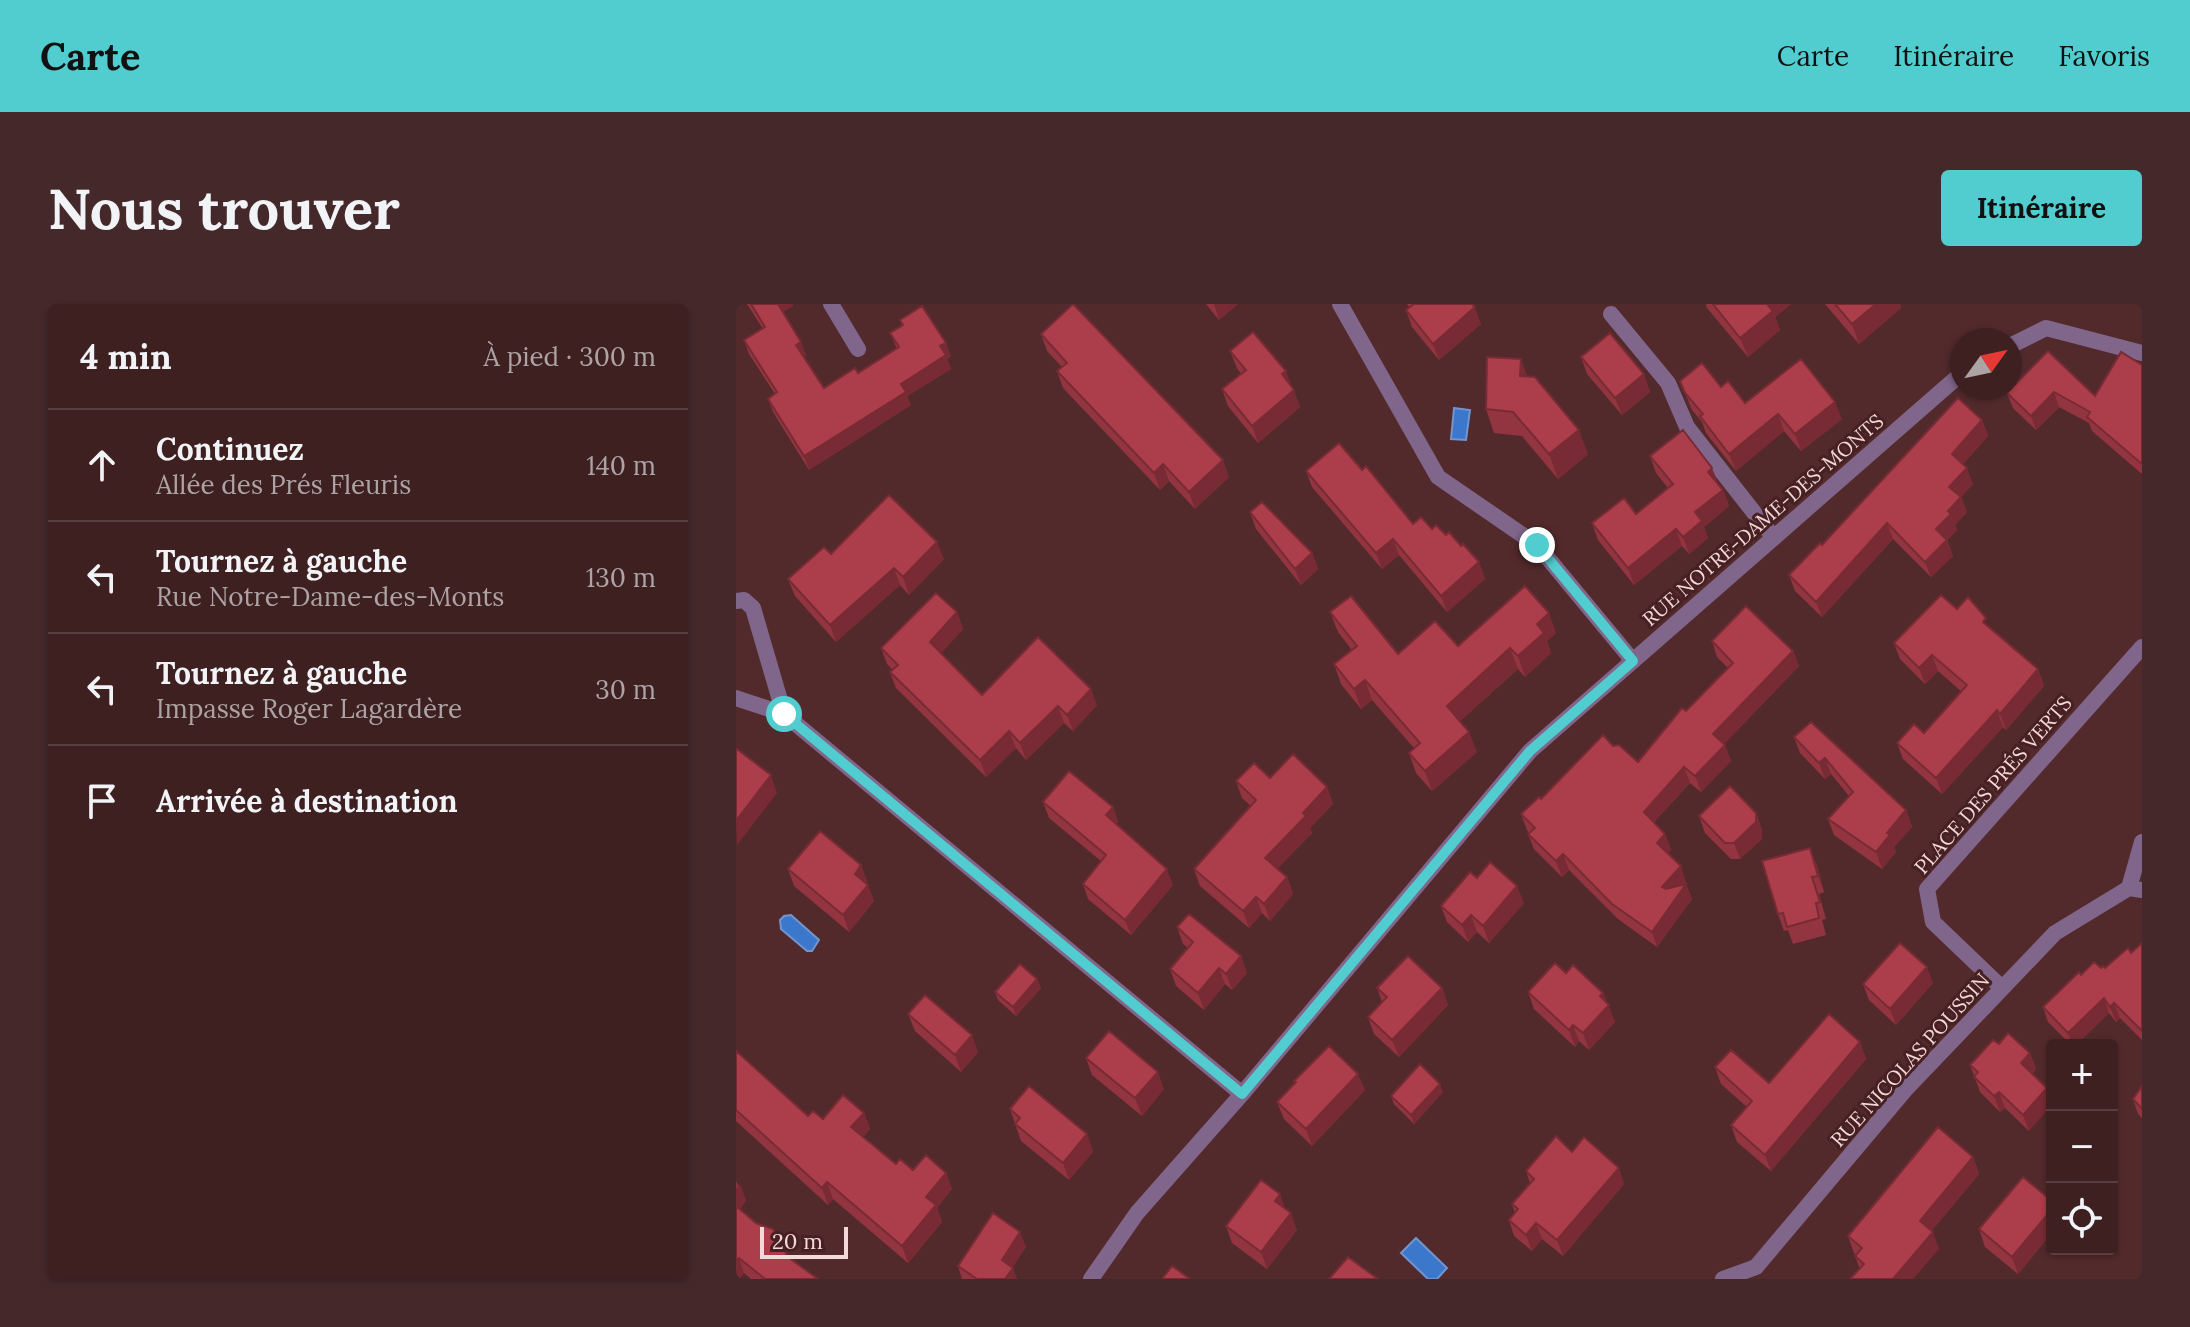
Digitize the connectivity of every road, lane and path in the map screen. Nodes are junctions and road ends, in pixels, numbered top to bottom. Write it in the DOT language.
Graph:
graph roads {
  1 [pos="831,304"];
  2 [pos="1340,304"];
  3 [pos="1611,314"];
  4 [pos="2022,340"];
  5 [pos="858,349"];
  6 [pos="2142,353"];
  7 [pos="1950,384"];
  8 [pos="1774,538"];
  9 [pos="736,601"];
  10 [pos="2142,647"];
  11 [pos="1633,661"];
  12 [pos="736,698"];
  13 [pos="784,714"];
  14 [pos="2142,842"];
  15 [pos="2135,889"];
  16 [pos="2002,988"];
  17 [pos="1242,1094"];
  18 [pos="1091,1279"];
  19 [pos="1723,1279"];
  1 -- 5 [label="street"];
  2 -- 11 [label="street"];
  3 -- 8 [label="street"];
  4 -- 6 [label="street"];
  7 -- 8 [label="street, RUE NOTRE-DAME-DES-MONTS"];
  8 -- 11 [label="street, RUE NOTRE-DAME-DES-MONTS"];
  9 -- 13 [label="street"];
  10 -- 16 [label="street, PLACE DES PRÉS VERTS"];
  11 -- 17 [label="street, RUE NOTRE-DAME-DES-MONTS"];
  12 -- 13 [label="street"];
  13 -- 17 [label="street"];
  14 -- 15 [label="street"];
  15 -- 16 [label="street, RUE NICOLAS POUSSIN"];
  16 -- 19 [label="street, RUE NICOLAS POUSSIN"];
  17 -- 18 [label="street, RUE NOTRE-DAME-DES-MONTS"];
}
